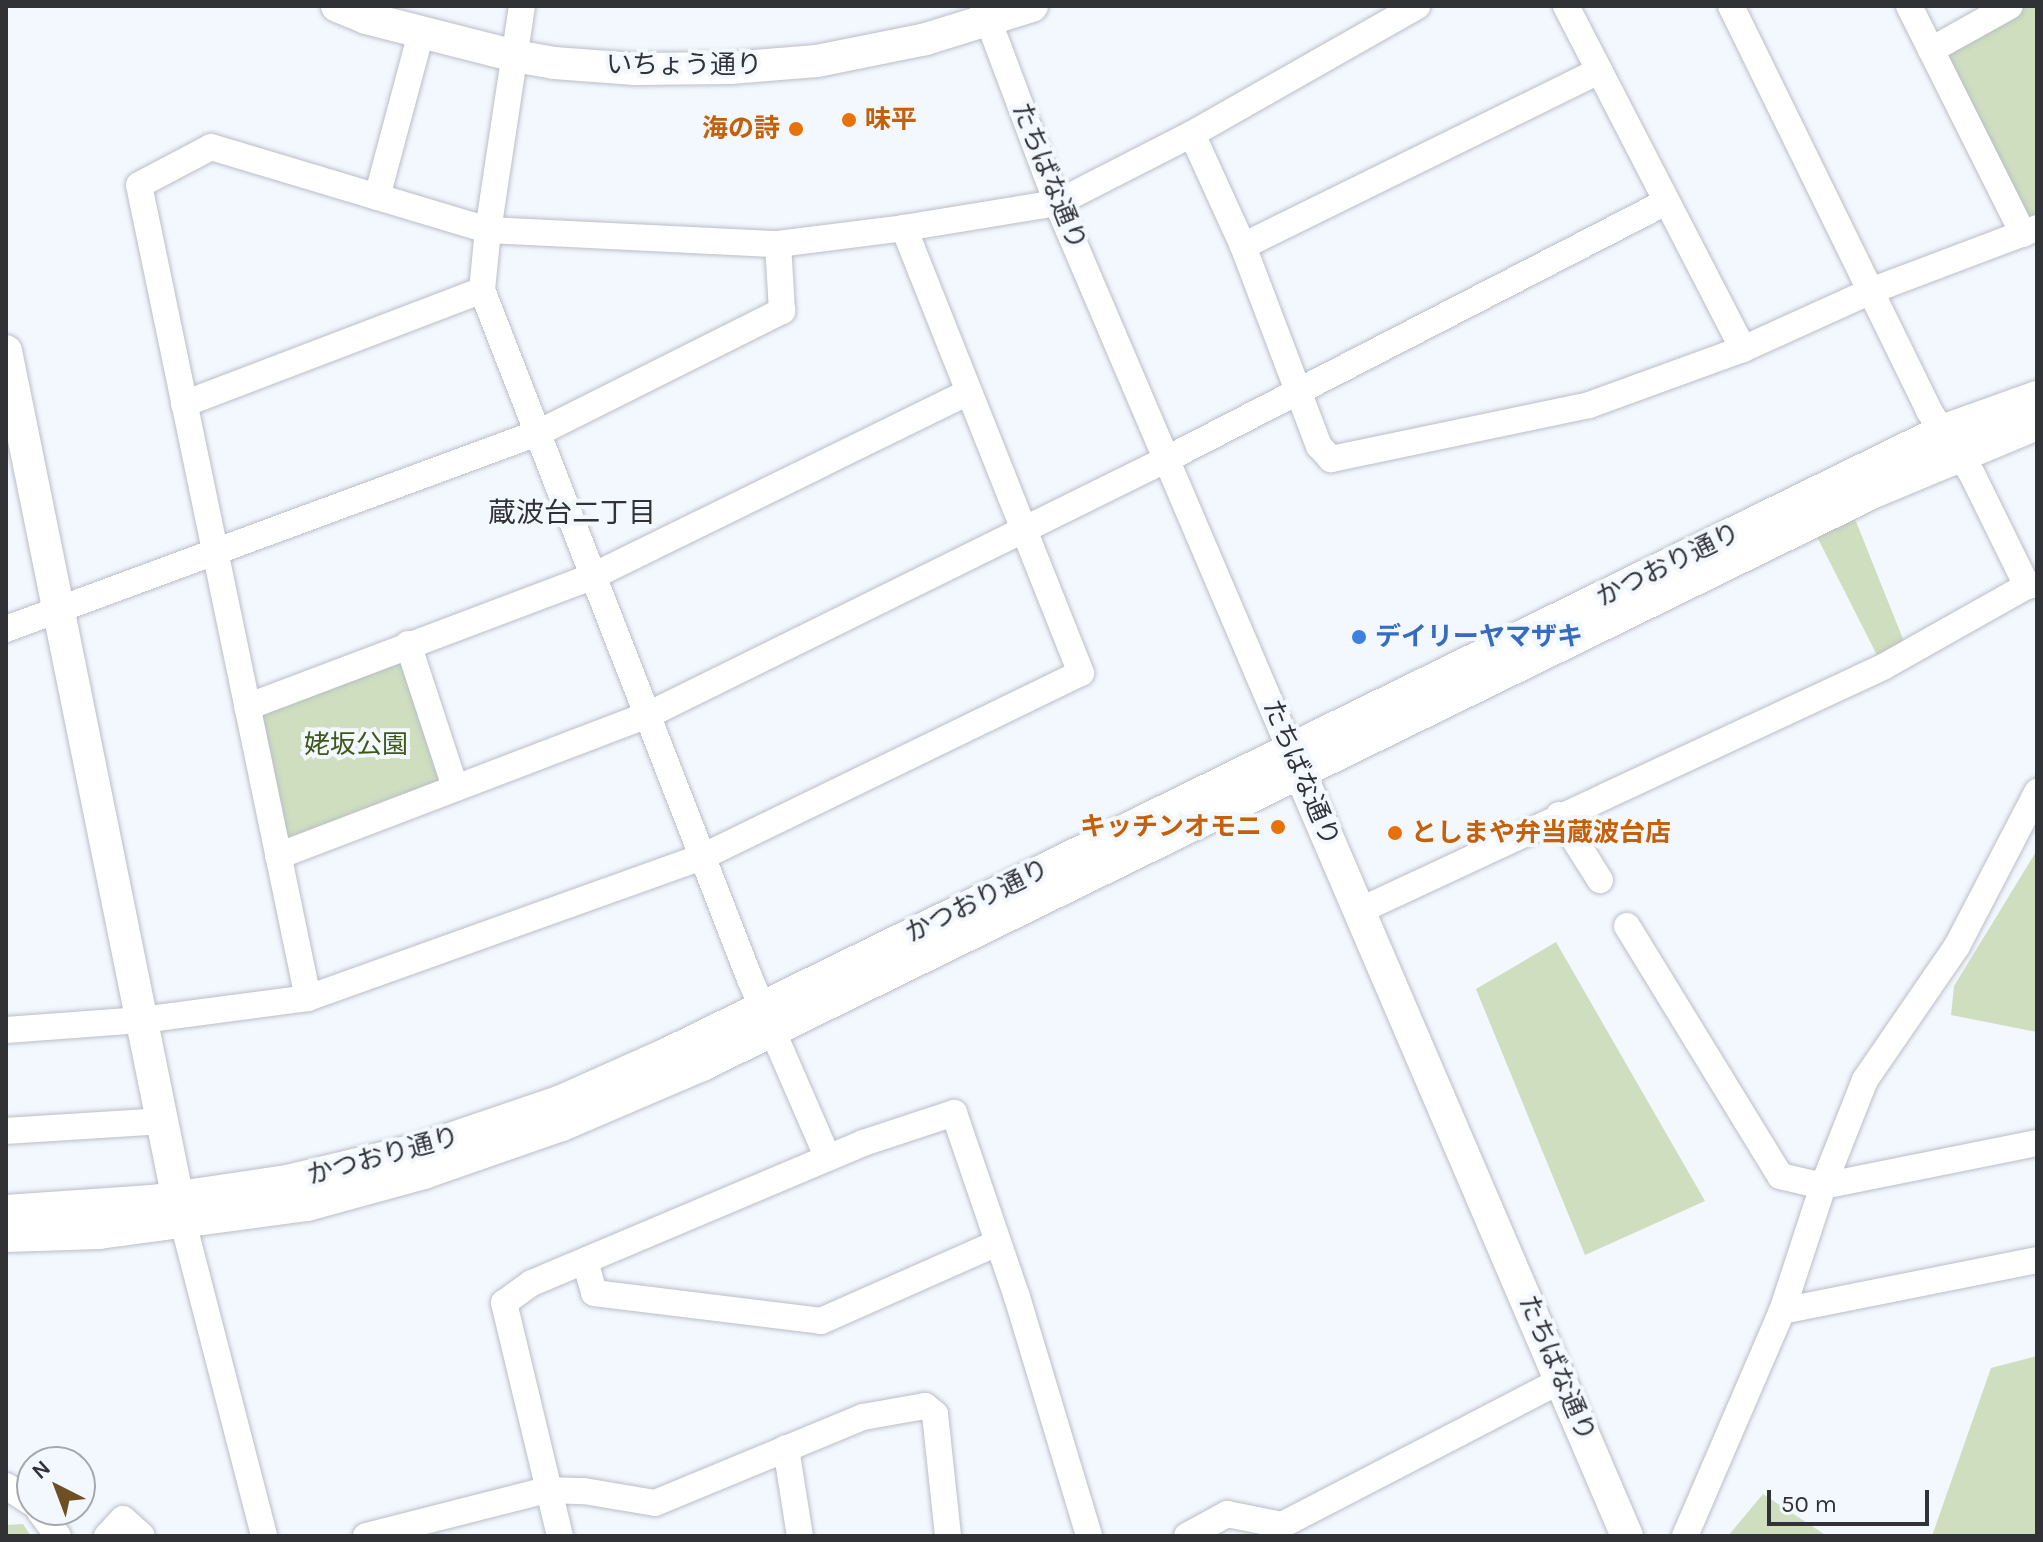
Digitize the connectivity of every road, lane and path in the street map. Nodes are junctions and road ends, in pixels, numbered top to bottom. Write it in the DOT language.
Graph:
graph roads {
  1 [pos="337,6"];
  2 [pos="522,6"];
  3 [pos="1032,6"];
  4 [pos="1417,6"];
  5 [pos="1566,6"];
  6 [pos="1731,6"];
  7 [pos="1909,6"];
  8 [pos="2010,6"];
  9 [pos="986,14"];
  10 [pos="421,33"];
  11 [pos="1931,50"];
  12 [pos="515,56"];
  13 [pos="1599,71"];
  14 [pos="1192,134"];
  15 [pos="377,197"];
  16 [pos="1666,202"];
  17 [pos="1057,203"];
  18 [pos="904,228"];
  19 [pos="488,230"];
  20 [pos="2030,231"];
  21 [pos="778,244"];
  22 [pos="1243,246"];
  23 [pos="482,290"];
  24 [pos="1873,290"];
  25 [pos="1743,349"];
  26 [pos="6,351"];
  27 [pos="968,392"];
  28 [pos="1298,393"];
  29 [pos="2037,397"];
  30 [pos="184,404"];
  31 [pos="2037,424"];
  32 [pos="540,432"];
  33 [pos="1950,443"];
  34 [pos="1167,459"];
  35 [pos="1023,529"];
  36 [pos="215,554"];
  37 [pos="593,576"];
  38 [pos="2032,585"];
  39 [pos="60,609"];
  40 [pos="6,629"];
  41 [pos="408,644"];
  42 [pos="247,707"];
  43 [pos="648,715"];
  44 [pos="1295,761"];
  45 [pos="455,787"];
  46 [pos="2037,792"];
  47 [pos="1559,815"];
  48 [pos="278,856"];
  49 [pos="702,857"];
  50 [pos="1600,880"];
  51 [pos="1361,910"];
  52 [pos="1627,926"];
  53 [pos="308,998"];
  54 [pos="767,1018"];
  55 [pos="142,1020"];
  56 [pos="6,1030"];
  57 [pos="163,1121"];
  58 [pos="6,1131"];
  59 [pos="2037,1143"];
  60 [pos="828,1158"];
  61 [pos="1823,1186"];
  62 [pos="181,1210"];
  63 [pos="6,1211"];
  64 [pos="6,1236"];
  65 [pos="997,1243"];
  66 [pos="2037,1260"];
  67 [pos="585,1261"];
  68 [pos="1782,1311"];
  69 [pos="1562,1380"];
  70 [pos="786,1448"];
  71 [pos="547,1490"];
  72 [pos="1284,1530"];
  73 [pos="107,1536"];
  74 [pos="142,1536"];
  75 [pos="264,1536"];
  76 [pos="366,1536"];
  77 [pos="560,1536"];
  78 [pos="800,1536"];
  79 [pos="948,1536"];
  80 [pos="1089,1536"];
  81 [pos="1187,1536"];
  82 [pos="1627,1536"];
  83 [pos="1685,1536"];
  1 -- 10 [label="street, いちょう通り"];
  2 -- 12 [label="street"];
  3 -- 9 [label="street, いちょう通り"];
  4 -- 14 [label="street"];
  5 -- 13 [label="street"];
  6 -- 24 [label="street"];
  7 -- 11 [label="street"];
  8 -- 11 [label="street"];
  9 -- 12 [label="street, いちょう通り"];
  9 -- 17 [label="street, たちばな通り"];
  10 -- 12 [label="street, いちょう通り"];
  10 -- 15 [label="street"];
  11 -- 20 [label="street"];
  12 -- 19 [label="street"];
  13 -- 16 [label="street"];
  13 -- 22 [label="street"];
  14 -- 17 [label="street"];
  14 -- 22 [label="street"];
  15 -- 19 [label="street"];
  15 -- 30 [label="street"];
  16 -- 25 [label="street"];
  16 -- 28 [label="street"];
  17 -- 18 [label="street"];
  17 -- 34 [label="street, たちばな通り"];
  18 -- 21 [label="street"];
  18 -- 27 [label="street"];
  19 -- 21 [label="street"];
  19 -- 23 [label="street"];
  20 -- 24 [label="street"];
  21 -- 32 [label="street"];
  22 -- 28 [label="street"];
  23 -- 30 [label="street"];
  23 -- 32 [label="street"];
  24 -- 25 [label="street"];
  24 -- 33 [label="street"];
  25 -- 28 [label="street"];
  26 -- 39 [label="street"];
  27 -- 35 [label="street"];
  27 -- 37 [label="street"];
  28 -- 34 [label="street"];
  29 -- 33 [label="street, かつおり通り"];
  30 -- 36 [label="street"];
  31 -- 33 [label="street, かつおり通り"];
  32 -- 36 [label="street"];
  32 -- 37 [label="street"];
  33 -- 38 [label="street"];
  33 -- 44 [label="street, かつおり通り"];
  34 -- 35 [label="street"];
  34 -- 44 [label="street, たちばな通り"];
  35 -- 43 [label="street"];
  35 -- 49 [label="street"];
  36 -- 39 [label="street"];
  36 -- 42 [label="street"];
  37 -- 41 [label="street"];
  37 -- 43 [label="street"];
  38 -- 47 [label="street"];
  39 -- 40 [label="street"];
  39 -- 55 [label="street"];
  41 -- 42 [label="street"];
  41 -- 45 [label="street"];
  42 -- 48 [label="street"];
  43 -- 45 [label="street"];
  43 -- 49 [label="street"];
  44 -- 51 [label="street, たちばな通り"];
  44 -- 54 [label="street, かつおり通り"];
  45 -- 48 [label="street"];
  46 -- 61 [label="street"];
  47 -- 50 [label="street"];
  47 -- 51 [label="street"];
  48 -- 53 [label="street"];
  49 -- 53 [label="street"];
  49 -- 54 [label="street"];
  51 -- 69 [label="street, たちばな通り"];
  52 -- 61 [label="street"];
  53 -- 55 [label="street"];
  54 -- 60 [label="street"];
  54 -- 62 [label="street, かつおり通り"];
  55 -- 56 [label="street"];
  55 -- 57 [label="street"];
  57 -- 58 [label="street"];
  57 -- 62 [label="street"];
  59 -- 61 [label="street"];
  60 -- 65 [label="street"];
  60 -- 67 [label="street"];
  61 -- 68 [label="street"];
  62 -- 63 [label="street, かつおり通り"];
  62 -- 64 [label="street, かつおり通り"];
  62 -- 75 [label="street"];
  65 -- 67 [label="street"];
  65 -- 80 [label="street"];
  66 -- 68 [label="street"];
  67 -- 71 [label="street"];
  68 -- 83 [label="street"];
  69 -- 72 [label="street"];
  69 -- 82 [label="street, たちばな通り"];
  70 -- 71 [label="street"];
  70 -- 78 [label="street"];
  70 -- 79 [label="street"];
  71 -- 76 [label="street"];
  71 -- 77 [label="street"];
  72 -- 81 [label="street"];
  73 -- 74 [label="street"];
}
